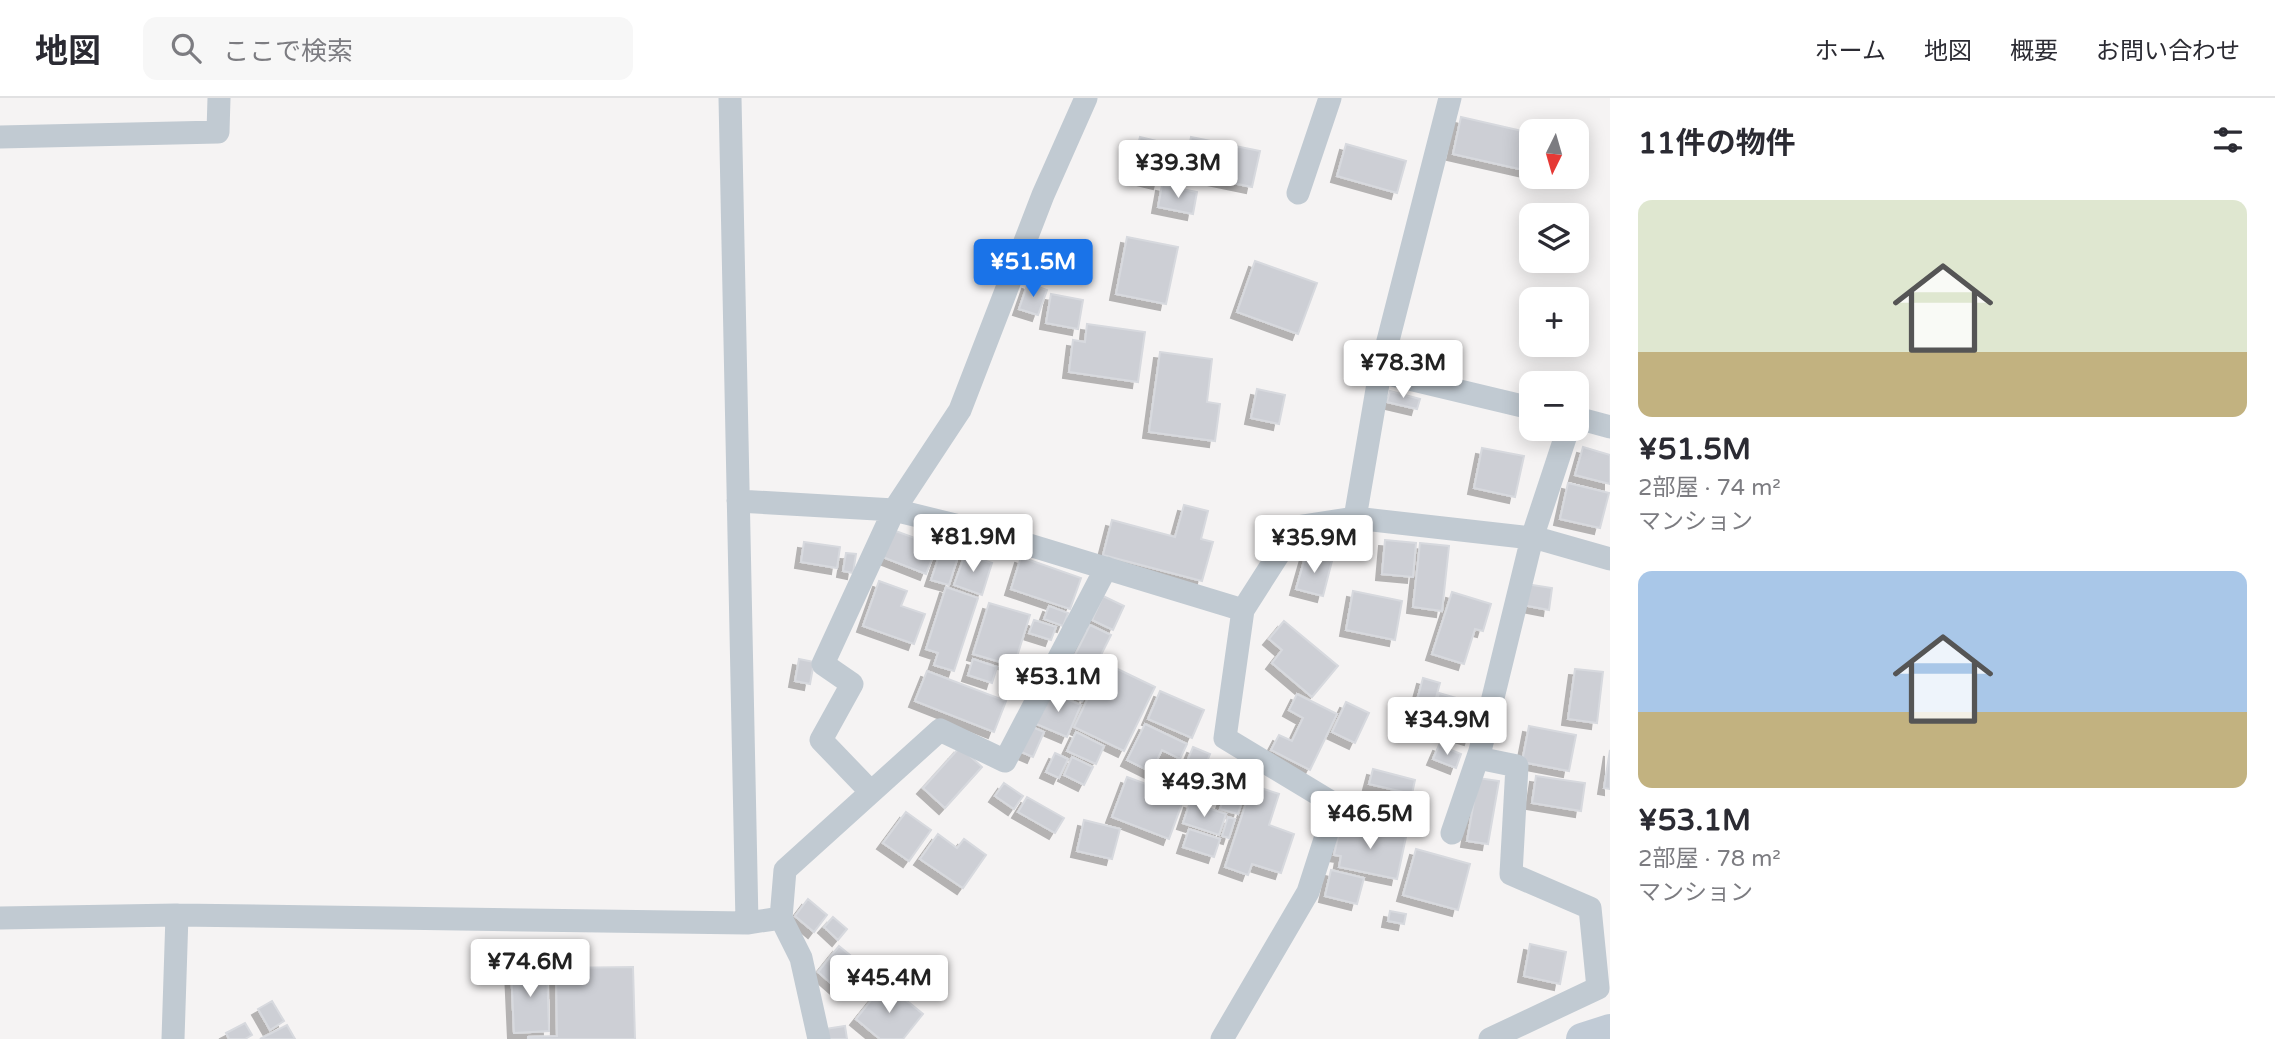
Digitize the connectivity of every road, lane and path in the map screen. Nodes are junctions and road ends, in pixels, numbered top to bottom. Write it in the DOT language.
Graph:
graph roads {
  1 [pos="219,98"];
  2 [pos="730,98"];
  3 [pos="1086,98"];
  4 [pos="1330,98"];
  5 [pos="1450,98"];
  6 [pos="0,137"];
  7 [pos="1298,193"];
  8 [pos="1380,372"];
  9 [pos="1519,405"];
  10 [pos="1589,421"];
  11 [pos="1610,427"];
  12 [pos="1564,441"];
  13 [pos="738,501"];
  14 [pos="894,510"];
  15 [pos="1355,519"];
  16 [pos="1532,538"];
  17 [pos="1610,559"];
  18 [pos="1106,568"];
  19 [pos="1243,611"];
  20 [pos="1478,758"];
  21 [pos="871,792"];
  22 [pos="1452,833"];
  23 [pos="177,915"];
  24 [pos="0,918"];
  25 [pos="782,918"];
  26 [pos="747,923"];
  27 [pos="1610,1030"];
  28 [pos="173,1039"];
  29 [pos="819,1039"];
  30 [pos="1222,1039"];
  31 [pos="1490,1039"];
  32 [pos="1582,1039"];
  1 -- 6 [label="street"];
  2 -- 13 [label="street"];
  3 -- 14 [label="street"];
  4 -- 7 [label="street"];
  5 -- 8 [label="street"];
  8 -- 9 [label="street"];
  8 -- 15 [label="street"];
  10 -- 11 [label="street"];
  12 -- 16 [label="street"];
  13 -- 14 [label="street"];
  13 -- 26 [label="street"];
  14 -- 18 [label="street"];
  14 -- 21 [label="street"];
  15 -- 16 [label="street"];
  15 -- 19 [label="street"];
  16 -- 17 [label="street"];
  16 -- 20 [label="street"];
  18 -- 19 [label="street"];
  18 -- 21 [label="street"];
  19 -- 30 [label="street"];
  20 -- 22 [label="street"];
  20 -- 31 [label="street"];
  21 -- 25 [label="street"];
  23 -- 24 [label="street"];
  23 -- 26 [label="street"];
  23 -- 28 [label="street"];
  25 -- 26 [label="street"];
  25 -- 29 [label="street"];
  27 -- 32 [label="main road"];
}
